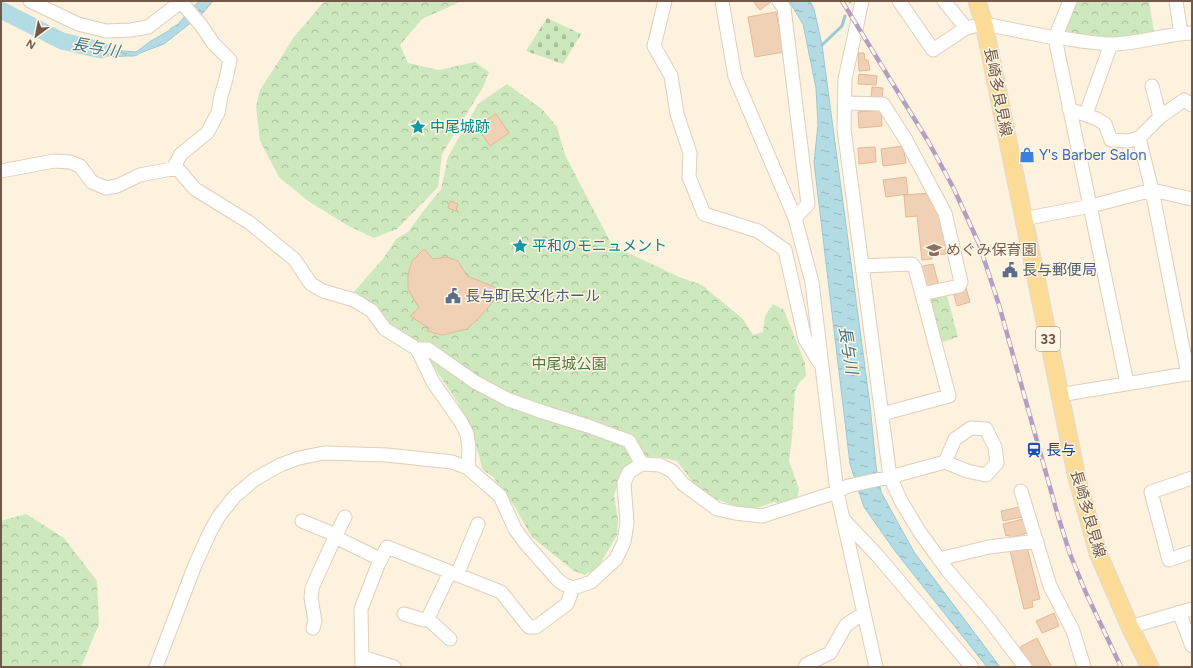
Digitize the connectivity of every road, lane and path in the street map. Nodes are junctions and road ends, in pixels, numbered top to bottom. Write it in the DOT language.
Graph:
graph roads {
  1 [pos="30,1"];
  2 [pos="665,1"];
  3 [pos="722,1"];
  4 [pos="779,1"];
  5 [pos="899,1"];
  6 [pos="944,1"];
  7 [pos="976,1"];
  8 [pos="1070,1"];
  9 [pos="1176,1"];
  10 [pos="182,2"];
  11 [pos="861,2"];
  12 [pos="984,24"];
  13 [pos="966,28"];
  14 [pos="1186,33"];
  15 [pos="1056,38"];
  16 [pos="1111,44"];
  17 [pos="1152,86"];
  18 [pos="845,103"];
  19 [pos="1192,105"];
  20 [pos="1070,109"];
  21 [pos="1086,114"];
  22 [pos="1160,116"];
  23 [pos="1139,138"];
  24 [pos="177,168"];
  25 [pos="1,171"];
  26 [pos="1152,190"];
  27 [pos="1192,198"];
  28 [pos="1091,206"];
  29 [pos="795,218"];
  30 [pos="1023,219"];
  31 [pos="862,266"];
  32 [pos="922,294"];
  33 [pos="417,349"];
  34 [pos="822,366"];
  35 [pos="1190,373"];
  36 [pos="1127,383"];
  37 [pos="1059,395"];
  38 [pos="882,414"];
  39 [pos="945,462"];
  40 [pos="642,464"];
  41 [pos="468,468"];
  42 [pos="890,477"];
  43 [pos="1192,478"];
  44 [pos="843,489"];
  45 [pos="1021,491"];
  46 [pos="345,517"];
  47 [pos="843,518"];
  48 [pos="302,520"];
  49 [pos="478,524"];
  50 [pos="336,536"];
  51 [pos="1037,541"];
  52 [pos="1192,552"];
  53 [pos="380,559"];
  54 [pos="939,559"];
  55 [pos="454,574"];
  56 [pos="573,588"];
  57 [pos="1186,611"];
  58 [pos="864,613"];
  59 [pos="404,614"];
  60 [pos="427,618"];
  61 [pos="1130,627"];
  62 [pos="313,628"];
  63 [pos="450,639"];
  64 [pos="1192,646"];
  65 [pos="362,662"];
  66 [pos="156,667"];
  67 [pos="394,667"];
  68 [pos="805,667"];
  69 [pos="876,667"];
  70 [pos="972,667"];
  71 [pos="1025,667"];
  72 [pos="1084,667"];
  73 [pos="1150,667"];
  1 -- 10 [label="street"];
  2 -- 34 [label="street"];
  3 -- 29 [label="street"];
  4 -- 29 [label="street"];
  5 -- 13 [label="street"];
  6 -- 13 [label="street"];
  7 -- 12 [label="main road, 長崎多良見線 / 33"];
  8 -- 15 [label="street"];
  9 -- 14 [label="street"];
  10 -- 24 [label="street"];
  11 -- 18 [label="street"];
  12 -- 13 [label="street"];
  12 -- 15 [label="street"];
  12 -- 30 [label="main road, 長崎多良見線 / 33"];
  14 -- 16 [label="street"];
  15 -- 16 [label="street"];
  15 -- 20 [label="street"];
  16 -- 21 [label="street"];
  17 -- 22 [label="street"];
  18 -- 31 [label="street"];
  18 -- 32 [label="street"];
  19 -- 22 [label="street"];
  20 -- 21 [label="street"];
  20 -- 28 [label="street"];
  21 -- 23 [label="street"];
  22 -- 23 [label="street"];
  23 -- 26 [label="street"];
  24 -- 25 [label="street"];
  24 -- 33 [label="street"];
  26 -- 27 [label="street"];
  26 -- 28 [label="street"];
  26 -- 35 [label="street"];
  28 -- 30 [label="street"];
  28 -- 36 [label="street"];
  29 -- 34 [label="street"];
  30 -- 37 [label="main road, 長崎多良見線 / 33"];
  31 -- 32 [label="street"];
  31 -- 38 [label="street"];
  32 -- 38 [label="street"];
  33 -- 40 [label="street"];
  33 -- 41 [label="street"];
  34 -- 44 [label="street"];
  35 -- 36 [label="street"];
  36 -- 37 [label="street"];
  37 -- 61 [label="main road, 長崎多良見線 / 33"];
  38 -- 42 [label="street"];
  39 -- 42 [label="street"];
  40 -- 44 [label="street"];
  40 -- 56 [label="street"];
  41 -- 56 [label="street"];
  41 -- 66 [label="street"];
  42 -- 44 [label="street"];
  42 -- 54 [label="street"];
  43 -- 52 [label="street"];
  44 -- 47 [label="street"];
  45 -- 51 [label="street"];
  46 -- 50 [label="street"];
  47 -- 58 [label="street"];
  47 -- 70 [label="street"];
  48 -- 50 [label="street"];
  49 -- 55 [label="street"];
  50 -- 53 [label="street"];
  50 -- 62 [label="street"];
  51 -- 54 [label="street"];
  51 -- 72 [label="street"];
  53 -- 55 [label="street"];
  53 -- 65 [label="street"];
  54 -- 71 [label="street"];
  55 -- 56 [label="street"];
  55 -- 60 [label="street"];
  57 -- 61 [label="street"];
  57 -- 64 [label="street"];
  58 -- 68 [label="street"];
  58 -- 69 [label="street"];
  59 -- 60 [label="street"];
  60 -- 63 [label="street"];
  61 -- 73 [label="main road, 長崎多良見線 / 33"];
  65 -- 67 [label="street"];
}
